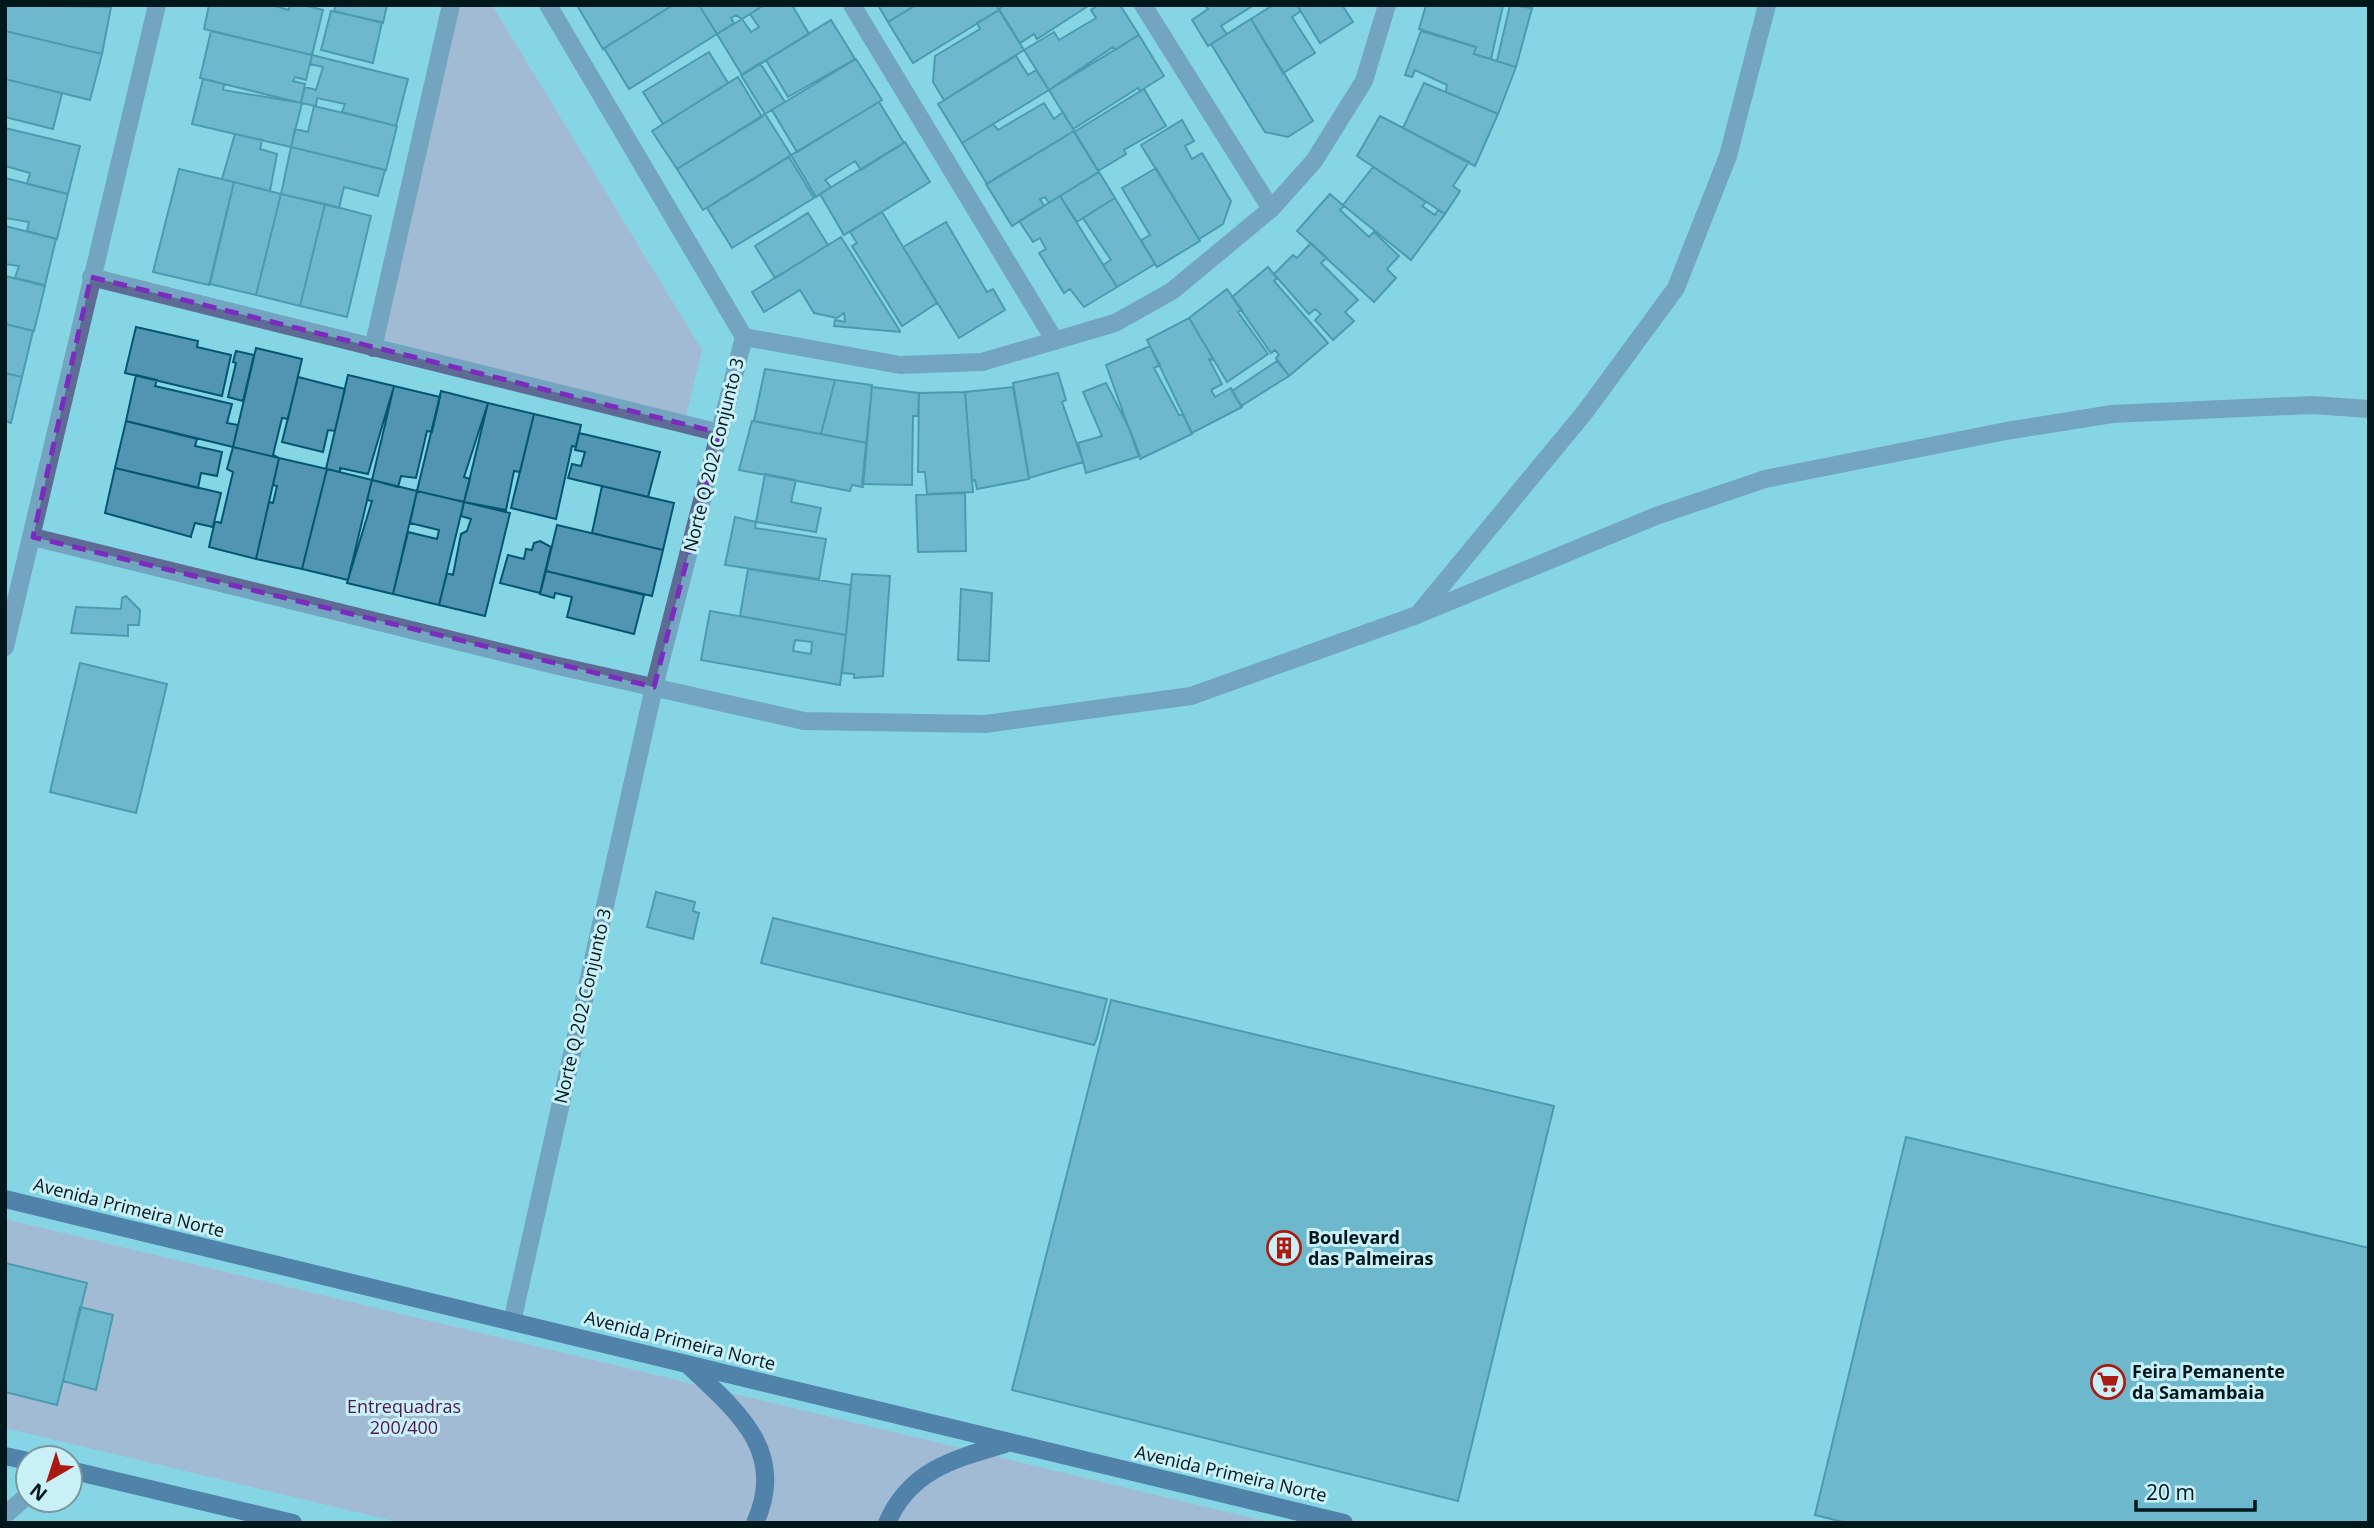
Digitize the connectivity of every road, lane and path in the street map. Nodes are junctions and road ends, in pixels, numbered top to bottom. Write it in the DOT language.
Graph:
graph roads {
  1 [pos="157,5"];
  2 [pos="451,5"];
  3 [pos="548,5"];
  4 [pos="852,5"];
  5 [pos="1143,5"];
  6 [pos="1387,5"];
  7 [pos="1767,5"];
  8 [pos="1271,209"];
  9 [pos="91,277"];
  10 [pos="744,337"];
  11 [pos="1055,341"];
  12 [pos="373,348"];
  13 [pos="2369,409"];
  14 [pos="720,433"];
  15 [pos="33,537"];
  16 [pos="1417,615"];
  17 [pos="5,647"];
  18 [pos="654,687"];
  19 [pos="5,1199"];
  20 [pos="512,1322"];
  21 [pos="687,1364"];
  22 [pos="1009,1443"];
  23 [pos="84,1475"];
  24 [pos="293,1523"];
  25 [pos="755,1523"];
  26 [pos="887,1523"];
  27 [pos="1344,1523"];
  1 -- 9 [label="street"];
  2 -- 12 [label="street"];
  3 -- 10 [label="street"];
  4 -- 11 [label="street"];
  5 -- 8 [label="street"];
  6 -- 8 [label="street, Norte Q 202 Conjunto 3"];
  7 -- 16 [label="street"];
  8 -- 11 [label="street, Norte Q 202 Conjunto 3"];
  9 -- 12 [label="street"];
  9 -- 15 [label="street"];
  10 -- 11 [label="street, Norte Q 202 Conjunto 3"];
  10 -- 14 [label="street, Norte Q 202 Conjunto 3"];
  12 -- 14 [label="street"];
  13 -- 16 [label="street"];
  14 -- 18 [label="street, Norte Q 202 Conjunto 3"];
  15 -- 17 [label="street"];
  15 -- 18 [label="street"];
  16 -- 18 [label="street"];
  18 -- 20 [label="street, Norte Q 202 Conjunto 3"];
  19 -- 20 [label="main road, Avenida Primeira Norte"];
  20 -- 21 [label="main road, Avenida Primeira Norte"];
  21 -- 22 [label="main road, Avenida Primeira Norte"];
  21 -- 25 [label="main road"];
  22 -- 26 [label="main road"];
  22 -- 27 [label="main road, Avenida Primeira Norte"];
  23 -- 24 [label="main road"];
}
